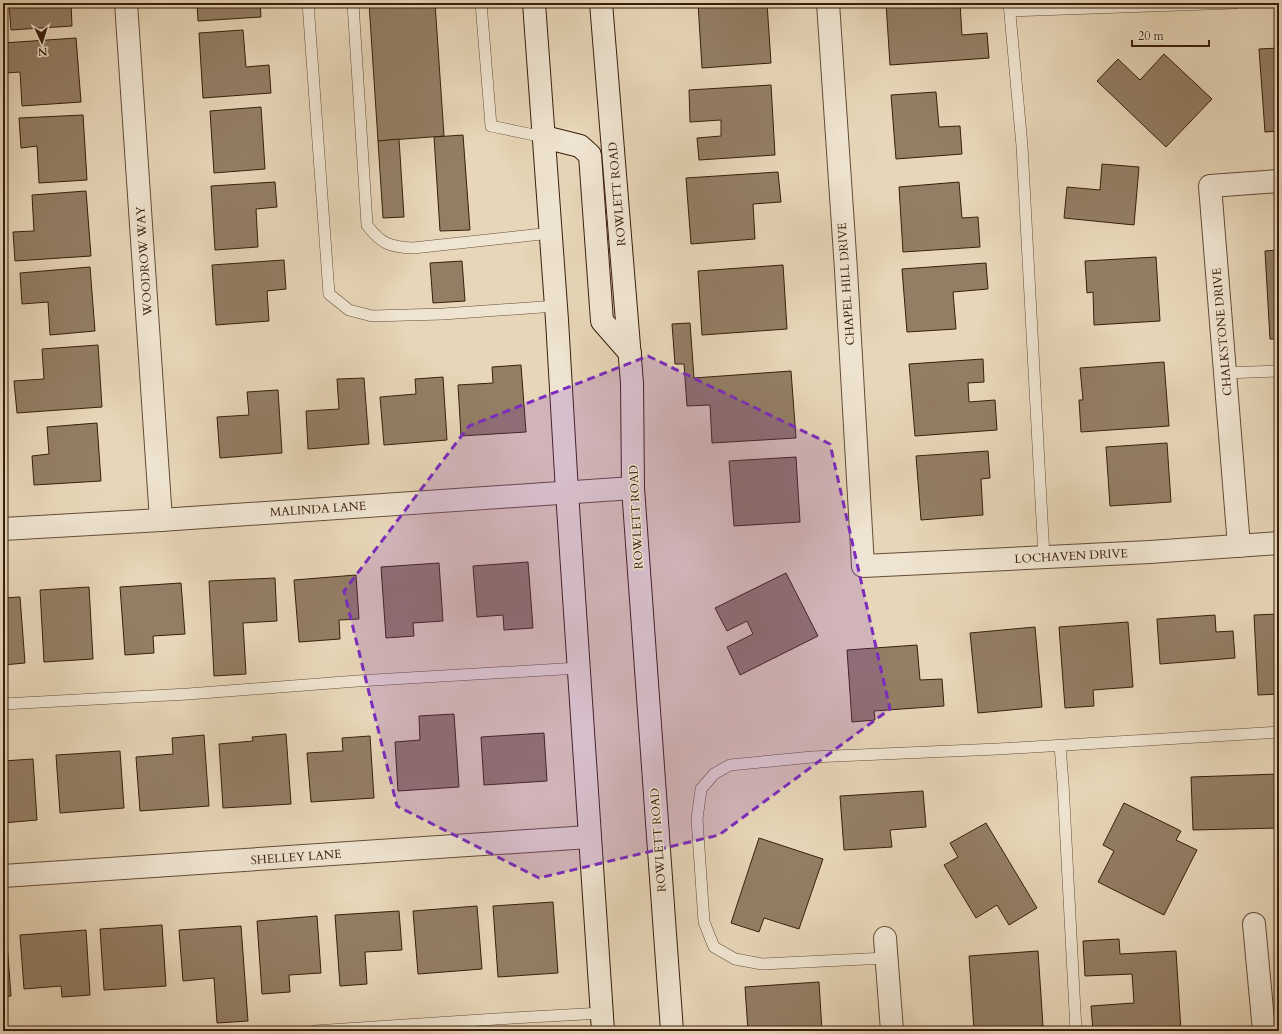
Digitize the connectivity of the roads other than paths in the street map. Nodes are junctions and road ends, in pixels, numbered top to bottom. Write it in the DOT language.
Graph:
graph roads {
  1 [pos="126,3"];
  2 [pos="308,3"];
  3 [pos="353,3"];
  4 [pos="482,3"];
  5 [pos="534,3"];
  6 [pos="601,3"];
  7 [pos="828,3"];
  8 [pos="1235,3"];
  9 [pos="1009,7"];
  10 [pos="544,137"];
  11 [pos="1279,182"];
  12 [pos="551,233"];
  13 [pos="556,306"];
  14 [pos="630,353"];
  15 [pos="1279,371"];
  16 [pos="1225,373"];
  17 [pos="633,488"];
  18 [pos="567,492"];
  19 [pos="162,520"];
  20 [pos="3,529"];
  21 [pos="1279,543"];
  22 [pos="1239,546"];
  23 [pos="1044,557"];
  24 [pos="863,566"];
  25 [pos="579,668"];
  26 [pos="3,704"];
  27 [pos="1279,732"];
  28 [pos="1060,746"];
  29 [pos="589,838"];
  30 [pos="3,876"];
  31 [pos="1254,924"];
  32 [pos="886,948"];
  33 [pos="603,1022"];
  34 [pos="314,1031"];
  35 [pos="672,1031"];
  36 [pos="892,1031"];
  37 [pos="1076,1031"];
  38 [pos="1264,1031"];
  1 -- 19 [label="street, WOODROW WAY"];
  2 -- 13 [label="lane"];
  3 -- 12 [label="lane"];
  4 -- 10 [label="lane"];
  5 -- 10 [label="street"];
  6 -- 14 [label="street, ROWLETT ROAD"];
  7 -- 24 [label="street, CHAPEL HILL DRIVE"];
  8 -- 9 [label="lane"];
  9 -- 23 [label="lane"];
  10 -- 12 [label="street"];
  10 -- 14 [label="street"];
  11 -- 16 [label="street, CHALKSTONE DRIVE"];
  12 -- 13 [label="street"];
  13 -- 18 [label="street"];
  14 -- 17 [label="street, ROWLETT ROAD"];
  15 -- 16 [label="lane"];
  16 -- 22 [label="street, CHALKSTONE DRIVE"];
  17 -- 18 [label="street, MALINDA LANE"];
  17 -- 35 [label="street, ROWLETT ROAD"];
  18 -- 19 [label="street, MALINDA LANE"];
  18 -- 25 [label="street"];
  19 -- 20 [label="street, MALINDA LANE"];
  21 -- 22 [label="street, LOCHAVEN DRIVE"];
  22 -- 23 [label="street, LOCHAVEN DRIVE"];
  23 -- 24 [label="street, LOCHAVEN DRIVE"];
  25 -- 26 [label="lane"];
  25 -- 29 [label="street"];
  27 -- 28 [label="lane"];
  28 -- 32 [label="lane"];
  28 -- 37 [label="lane"];
  29 -- 30 [label="street, SHELLEY LANE"];
  29 -- 33 [label="street"];
  31 -- 38 [label="street"];
  32 -- 36 [label="street"];
  33 -- 34 [label="lane"];
}
